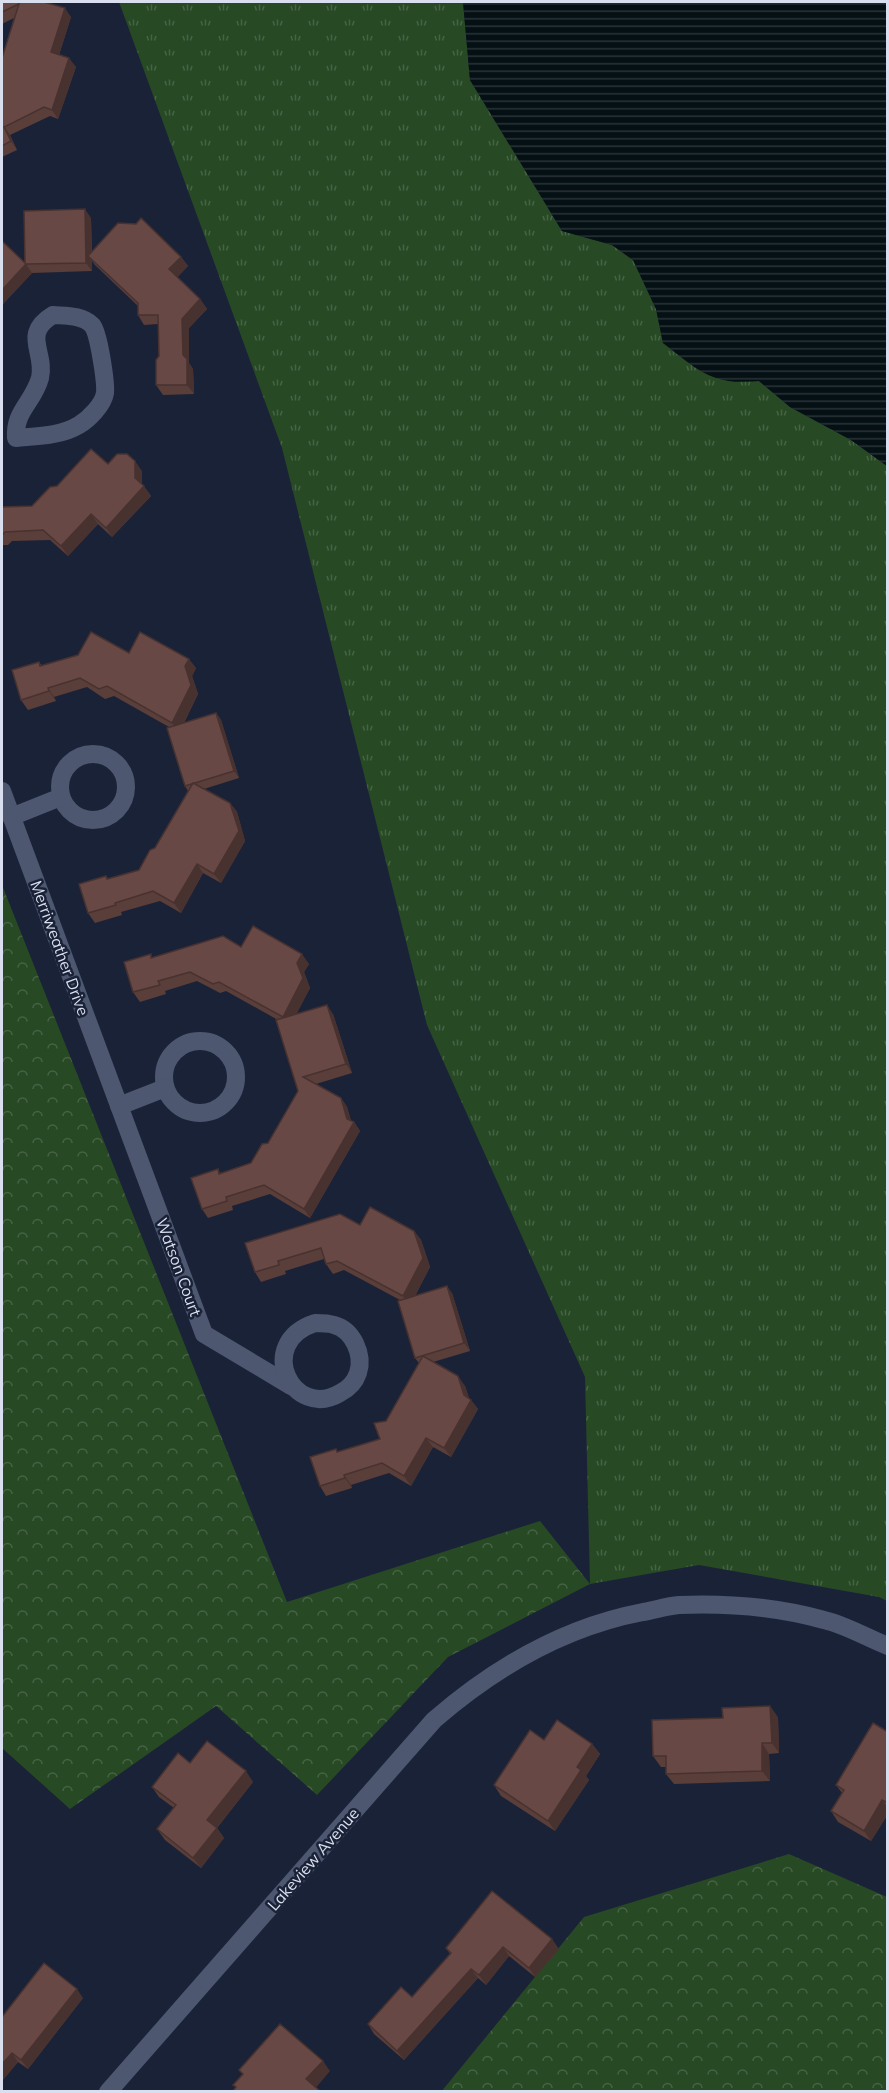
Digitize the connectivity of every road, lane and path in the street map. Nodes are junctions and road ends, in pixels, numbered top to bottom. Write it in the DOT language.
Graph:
graph roads {
  1 [pos="9,442"];
  2 [pos="2,791"];
  3 [pos="61,796"];
  4 [pos="11,817"];
  5 [pos="165,1088"];
  6 [pos="119,1106"];
  7 [pos="291,1386"];
  8 [pos="888,1646"];
  9 [pos="108,2091"];
  1 -- 1 [label="street"];
  2 -- 4 [label="street, Merriweather Drive"];
  3 -- 4 [label="street"];
  4 -- 6 [label="street, Merriweather Drive"];
  5 -- 5 [label="street"];
  5 -- 6 [label="street"];
  6 -- 7 [label="street, Watson Court"];
  7 -- 7 [label="street, Watson Court"];
  8 -- 9 [label="street, Lakeview Avenue"];
}
